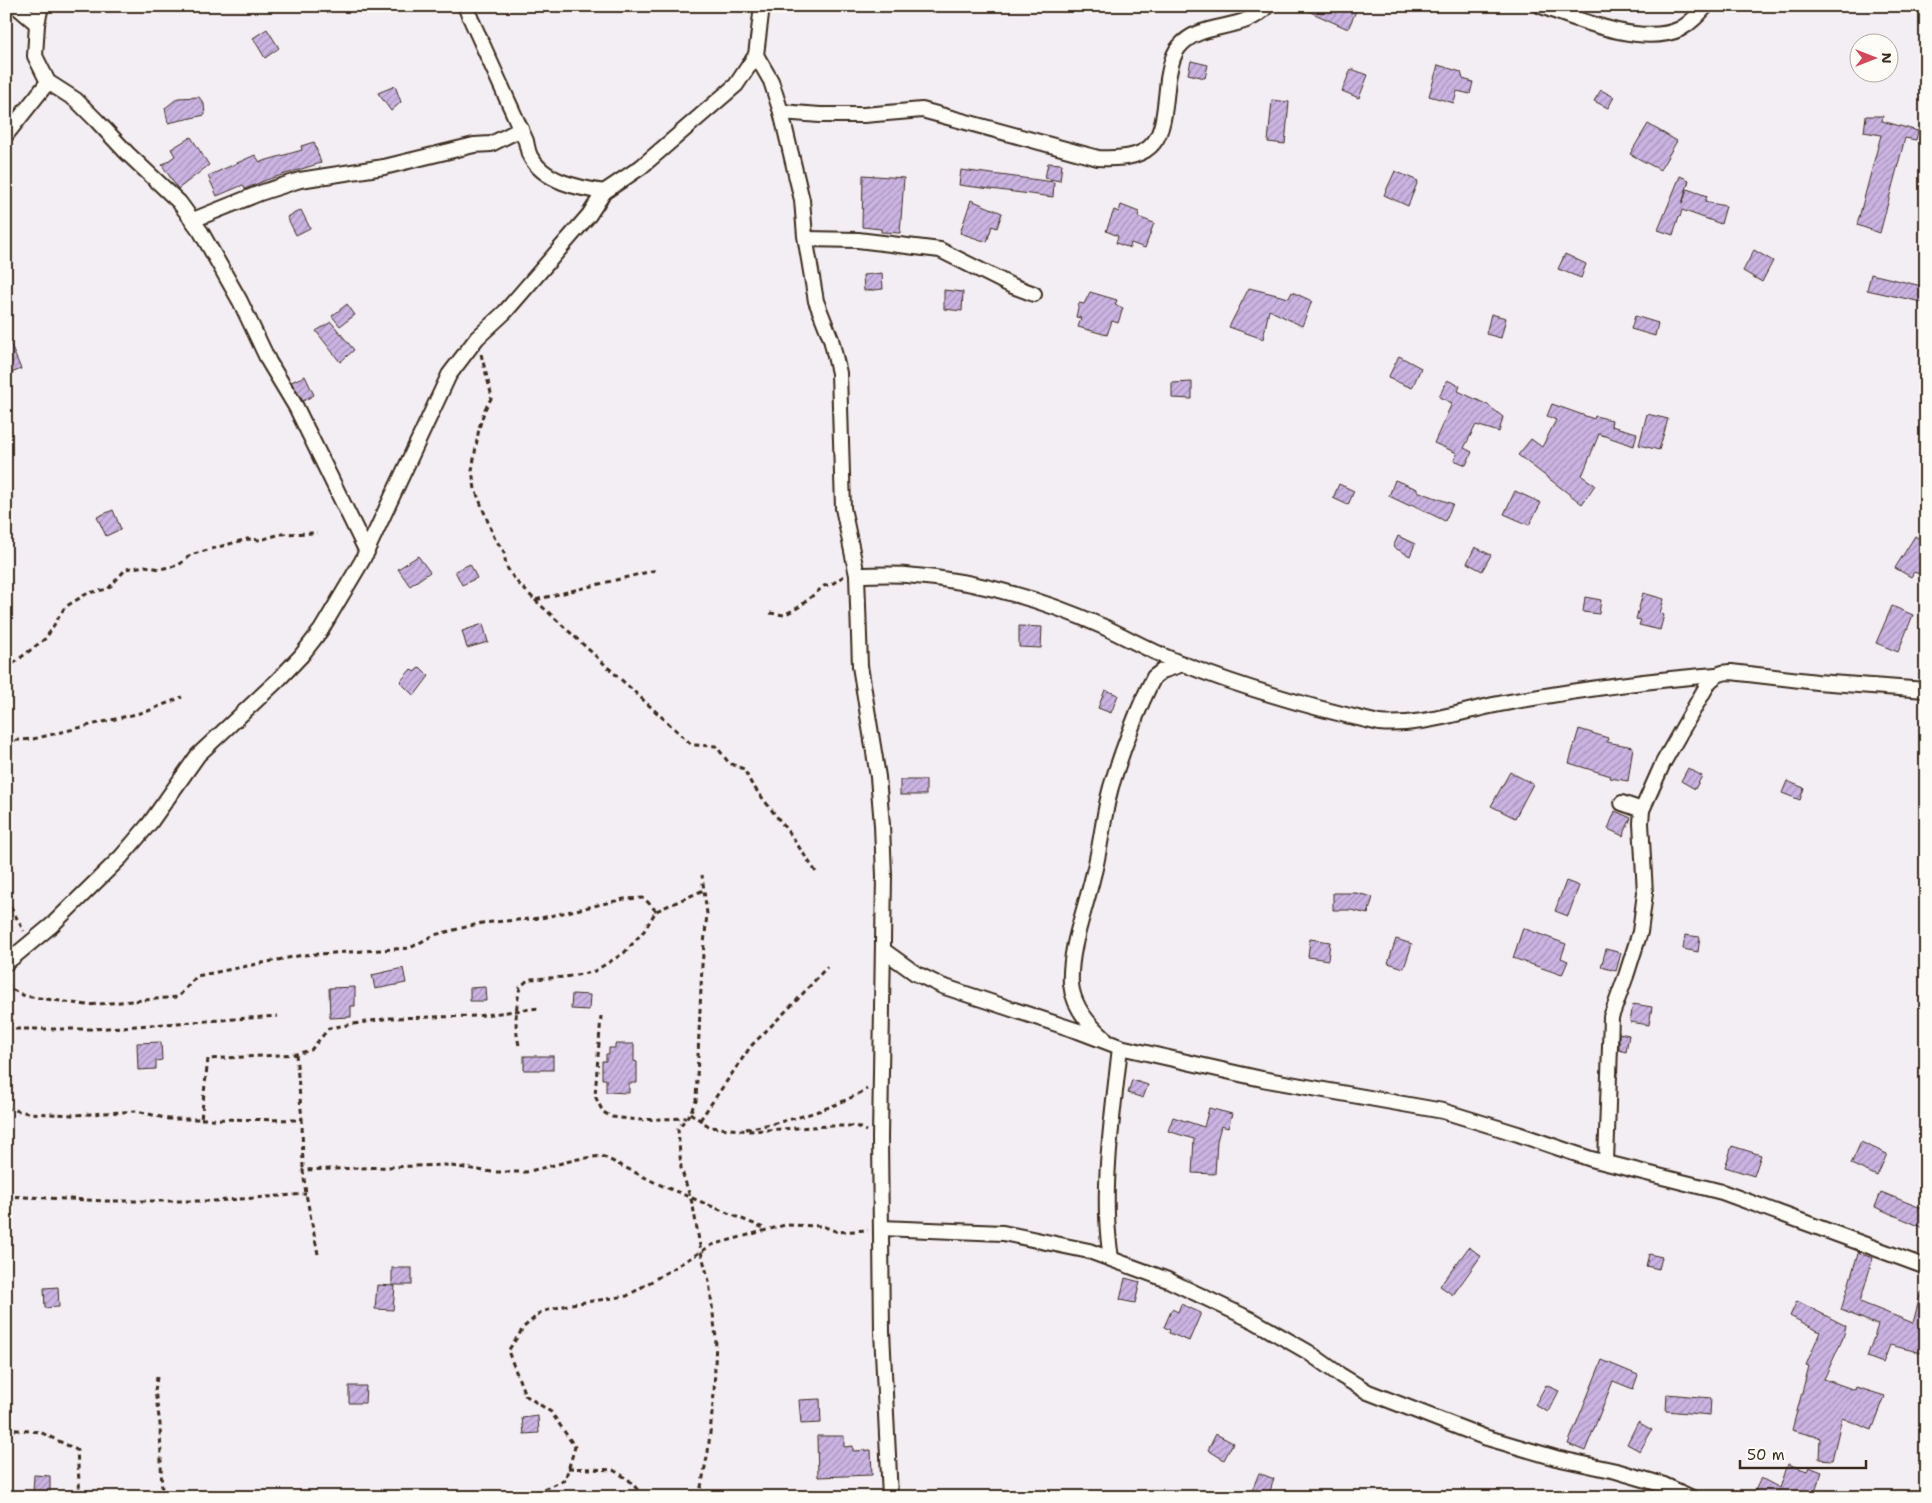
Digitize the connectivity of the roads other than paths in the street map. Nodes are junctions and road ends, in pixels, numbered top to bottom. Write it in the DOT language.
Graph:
graph roads {
  1 [pos="16,6"];
  2 [pos="41,6"];
  3 [pos="465,6"];
  4 [pos="762,6"];
  5 [pos="1267,6"];
  6 [pos="1541,6"];
  7 [pos="1706,6"];
  8 [pos="37,24"];
  9 [pos="756,55"];
  10 [pos="771,81"];
  11 [pos="48,82"];
  12 [pos="736,85"];
  13 [pos="781,112"];
  14 [pos="521,129"];
  15 [pos="6,135"];
  16 [pos="604,192"];
  17 [pos="193,220"];
  18 [pos="806,239"];
  19 [pos="1034,294"];
  20 [pos="367,552"];
  21 [pos="857,575"];
  22 [pos="1183,664"];
  23 [pos="1716,675"];
  24 [pos="1926,690"];
  25 [pos="1622,803"];
  26 [pos="1642,810"];
  27 [pos="883,950"];
  28 [pos="6,963"];
  29 [pos="1114,1045"];
  30 [pos="1606,1162"];
  31 [pos="881,1228"];
  32 [pos="1111,1258"];
  33 [pos="1926,1267"];
  34 [pos="890,1497"];
  35 [pos="1690,1497"];
  1 -- 8 [label="street"];
  2 -- 8 [label="street"];
  3 -- 14 [label="street"];
  4 -- 9 [label="street"];
  5 -- 13 [label="street"];
  6 -- 7 [label="street"];
  8 -- 11 [label="street"];
  9 -- 10 [label="street"];
  9 -- 12 [label="street"];
  10 -- 12 [label="street"];
  10 -- 13 [label="street"];
  11 -- 15 [label="street"];
  11 -- 17 [label="street"];
  12 -- 16 [label="street"];
  13 -- 18 [label="street"];
  14 -- 16 [label="street"];
  14 -- 17 [label="street"];
  16 -- 20 [label="street"];
  17 -- 20 [label="street"];
  18 -- 19 [label="street"];
  18 -- 21 [label="street"];
  20 -- 28 [label="street"];
  21 -- 22 [label="street"];
  21 -- 27 [label="street"];
  22 -- 23 [label="street"];
  22 -- 29 [label="street"];
  23 -- 24 [label="street"];
  23 -- 26 [label="street"];
  25 -- 26 [label="street"];
  26 -- 30 [label="street"];
  27 -- 29 [label="street"];
  27 -- 31 [label="street"];
  29 -- 30 [label="street"];
  29 -- 32 [label="street"];
  30 -- 33 [label="street"];
  31 -- 32 [label="street"];
  31 -- 34 [label="street"];
  32 -- 35 [label="street"];
}
